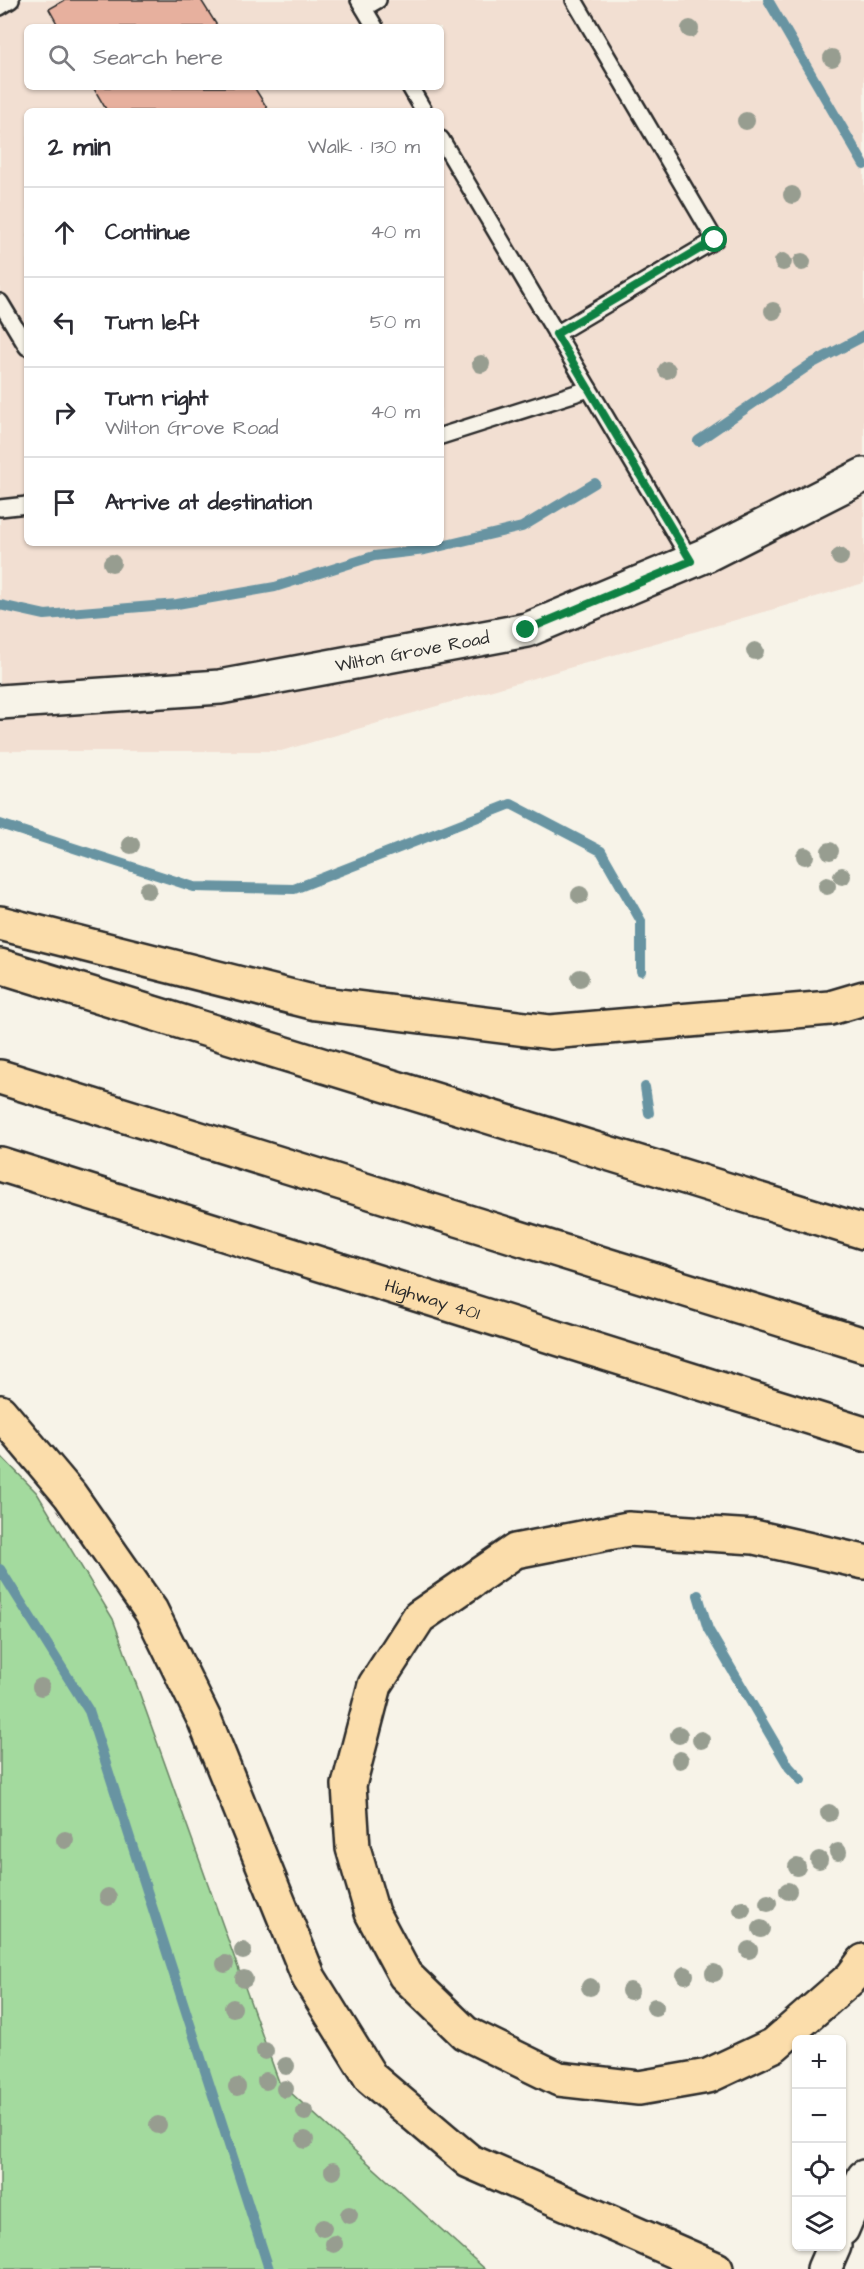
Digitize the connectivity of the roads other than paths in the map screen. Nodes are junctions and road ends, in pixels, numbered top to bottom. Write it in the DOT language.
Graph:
graph roads {
  1 [pos="11,0"];
  2 [pos="378,0"];
  3 [pos="574,0"];
  4 [pos="361,4"];
  5 [pos="0,7"];
  6 [pos="373,24"];
  7 [pos="412,90"];
  8 [pos="422,108"];
  9 [pos="444,144"];
  10 [pos="0,302"];
  11 [pos="556,334"];
  12 [pos="24,342"];
  13 [pos="589,389"];
  14 [pos="444,435"];
  15 [pos="864,475"];
  16 [pos="24,506"];
  17 [pos="0,508"];
  18 [pos="691,561"];
  19 [pos="0,702"];
  20 [pos="0,923"];
  21 [pos="0,966"];
  22 [pos="864,998"];
  23 [pos="0,1077"];
  24 [pos="0,1164"];
  25 [pos="864,1232"];
  26 [pos="864,1345"];
  27 [pos="0,1412"];
  28 [pos="864,1434"];
  29 [pos="864,1562"];
  30 [pos="864,1961"];
  31 [pos="864,2177"];
  32 [pos="846,2220"];
  33 [pos="832,2251"];
  34 [pos="716,2269"];
  35 [pos="825,2269"];
  1 -- 5 [label="lane"];
  2 -- 4 [label="lane"];
  3 -- 11 [label="lane"];
  4 -- 6 [label="lane"];
  7 -- 8 [label="lane"];
  9 -- 11 [label="lane"];
  10 -- 12 [label="lane"];
  11 -- 13 [label="lane"];
  13 -- 14 [label="lane"];
  13 -- 18 [label="lane"];
  15 -- 18 [label="main road, Wilton Grove Road"];
  16 -- 17 [label="lane"];
  18 -- 19 [label="main road, Wilton Grove Road"];
  20 -- 22 [label="highway"];
  21 -- 25 [label="highway"];
  23 -- 26 [label="highway"];
  24 -- 28 [label="highway, Highway 401"];
  27 -- 34 [label="highway"];
  29 -- 30 [label="highway"];
  31 -- 32 [label="main road"];
  33 -- 35 [label="main road"];
}
